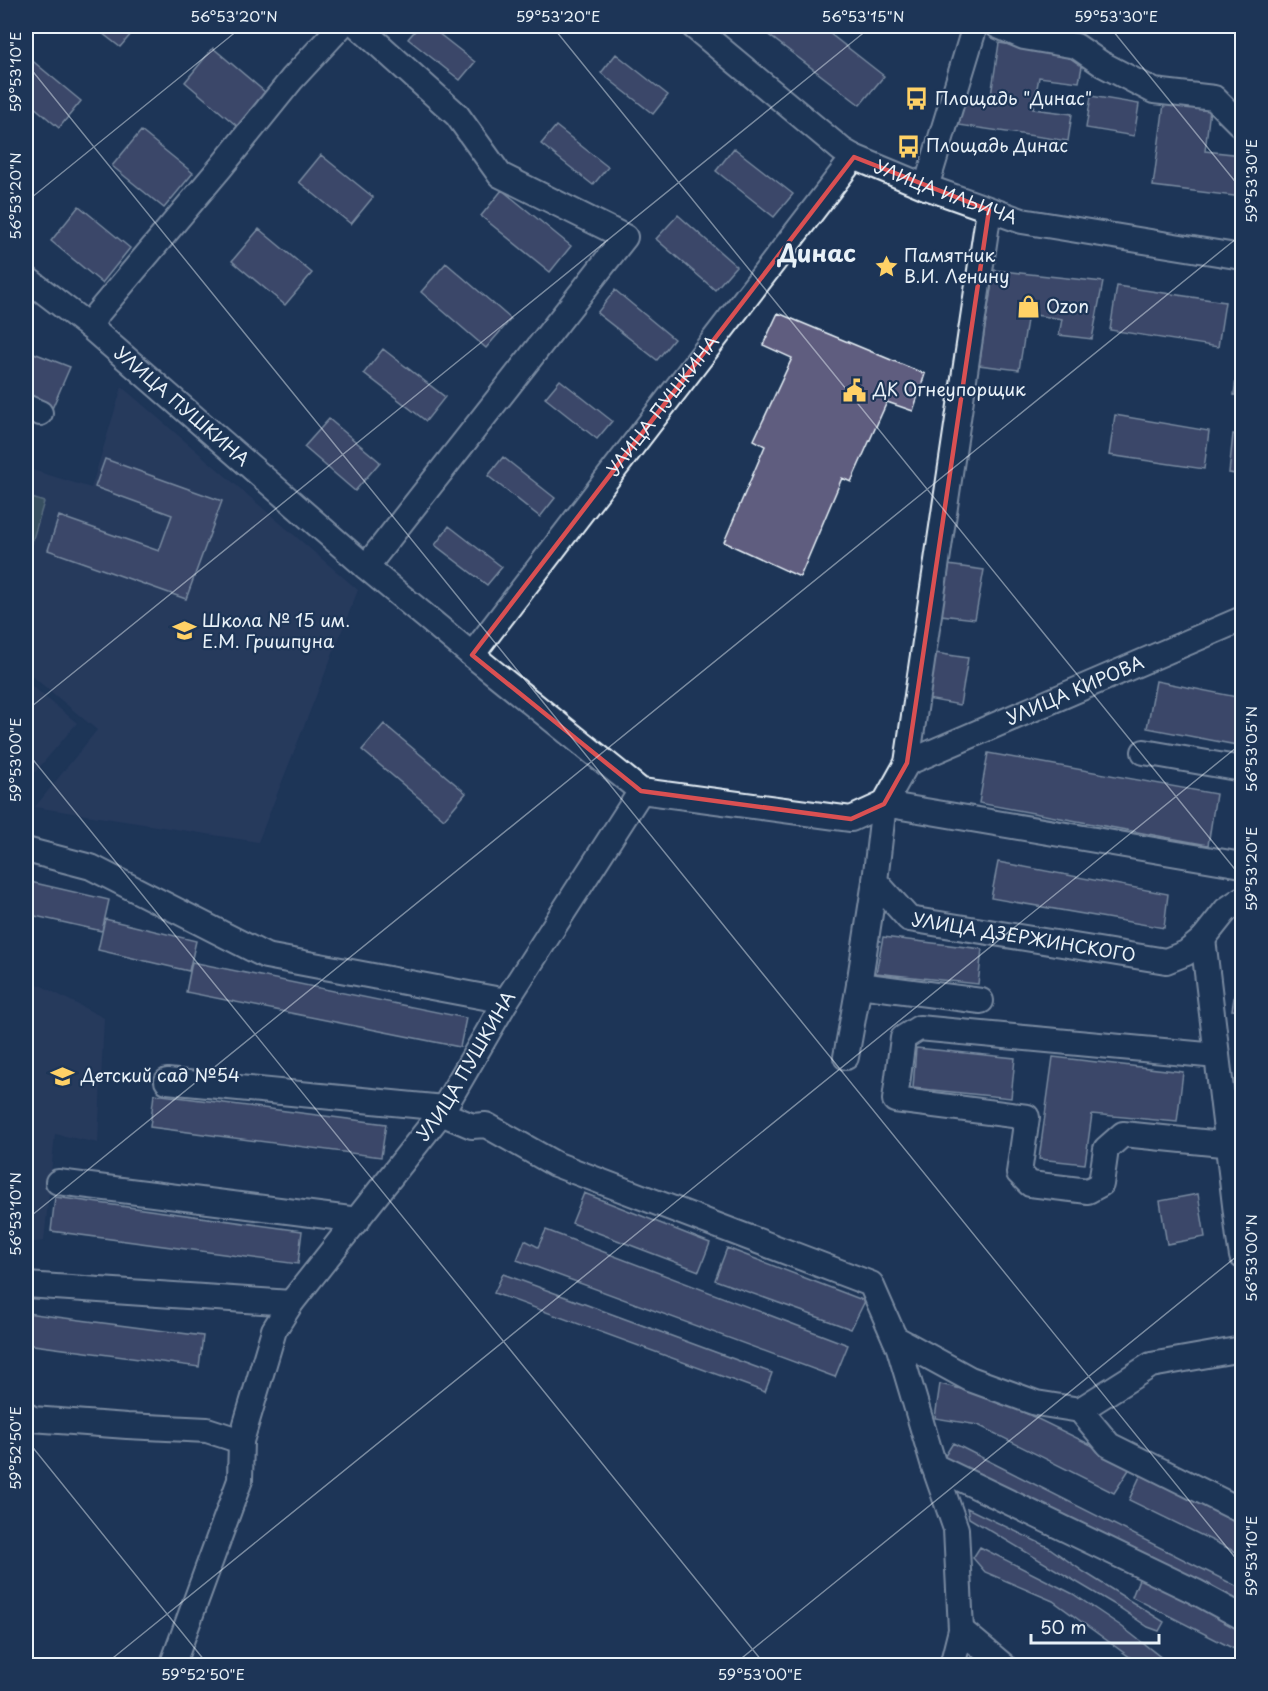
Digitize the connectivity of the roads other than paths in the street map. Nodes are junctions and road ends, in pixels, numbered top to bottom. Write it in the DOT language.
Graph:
graph roads {
  1 [pos="341,26"];
  2 [pos="358,26"];
  3 [pos="693,26"];
  4 [pos="975,26"];
  5 [pos="999,26"];
  6 [pos="1242,126"];
  7 [pos="854,157"];
  8 [pos="926,188"];
  9 [pos="989,210"];
  10 [pos="1242,257"];
  11 [pos="26,278"];
  12 [pos="90,327"];
  13 [pos="366,567"];
  14 [pos="1242,619"];
  15 [pos="472,655"];
  16 [pos="1144,752"];
  17 [pos="907,763"];
  18 [pos="1242,769"];
  19 [pos="641,790"];
  20 [pos="884,804"];
  21 [pos="26,850"];
  22 [pos="1242,865"];
  23 [pos="875,881"];
  24 [pos="1242,899"];
  25 [pos="1203,939"];
  26 [pos="859,985"];
  27 [pos="506,1001"];
  28 [pos="981,1001"];
  29 [pos="1217,1056"];
  30 [pos="846,1058"];
  31 [pos="167,1081"];
  32 [pos="443,1111"];
  33 [pos="1235,1145"];
  34 [pos="58,1182"];
  35 [pos="358,1220"];
  36 [pos="1242,1256"];
  37 [pos="26,1285"];
  38 [pos="291,1303"];
  39 [pos="895,1338"];
  40 [pos="1242,1349"];
  41 [pos="1080,1410"];
  42 [pos="26,1415"];
  43 [pos="241,1442"];
  44 [pos="934,1466"];
  45 [pos="1242,1510"];
  46 [pos="1242,1617"];
  47 [pos="961,1630"];
  48 [pos="172,1665"];
  49 [pos="952,1665"];
  50 [pos="1004,1665"];
  1 -- 12 [label="street"];
  2 -- 13 [label="street"];
  3 -- 7 [label="street, УЛИЦА ИЛЬИЧА"];
  4 -- 8 [label="street"];
  5 -- 6 [label="street"];
  7 -- 8 [label="street, УЛИЦА ИЛЬИЧА"];
  7 -- 15 [label="street, УЛИЦА ПУШКИНА"];
  8 -- 9 [label="street, УЛИЦА ИЛЬИЧА"];
  9 -- 10 [label="street, УЛИЦА ИЛЬИЧА"];
  9 -- 17 [label="street"];
  11 -- 12 [label="street, УЛИЦА ПУШКИНА"];
  12 -- 13 [label="street, УЛИЦА ПУШКИНА"];
  13 -- 15 [label="street, УЛИЦА ПУШКИНА"];
  14 -- 17 [label="street, УЛИЦА КИРОВА"];
  15 -- 19 [label="street, УЛИЦА ПУШКИНА"];
  16 -- 18 [label="street"];
  17 -- 20 [label="street"];
  19 -- 20 [label="street"];
  19 -- 27 [label="street, УЛИЦА ПУШКИНА"];
  20 -- 22 [label="street"];
  20 -- 23 [label="street"];
  21 -- 27 [label="street"];
  23 -- 25 [label="street, УЛИЦА ДЗЕРЖИНСКОГО"];
  23 -- 26 [label="street"];
  24 -- 25 [label="street, УЛИЦА ДЗЕРЖИНСКОГО"];
  25 -- 29 [label="street"];
  26 -- 28 [label="street"];
  26 -- 30 [label="street"];
  27 -- 32 [label="street, УЛИЦА ПУШКИНА"];
  29 -- 33 [label="street"];
  29 -- 33 [label="street"];
  31 -- 32 [label="street"];
  32 -- 35 [label="street, УЛИЦА ПУШКИНА"];
  32 -- 39 [label="street"];
  33 -- 36 [label="street"];
  34 -- 35 [label="street"];
  35 -- 38 [label="street, УЛИЦА ПУШКИНА"];
  37 -- 38 [label="street"];
  38 -- 43 [label="street, УЛИЦА ПУШКИНА"];
  39 -- 41 [label="street"];
  39 -- 44 [label="street"];
  40 -- 41 [label="street"];
  41 -- 45 [label="street"];
  42 -- 43 [label="street"];
  43 -- 48 [label="street, УЛИЦА ПУШКИНА"];
  44 -- 46 [label="street"];
  44 -- 47 [label="street"];
  47 -- 49 [label="street"];
  47 -- 50 [label="street"];
}
